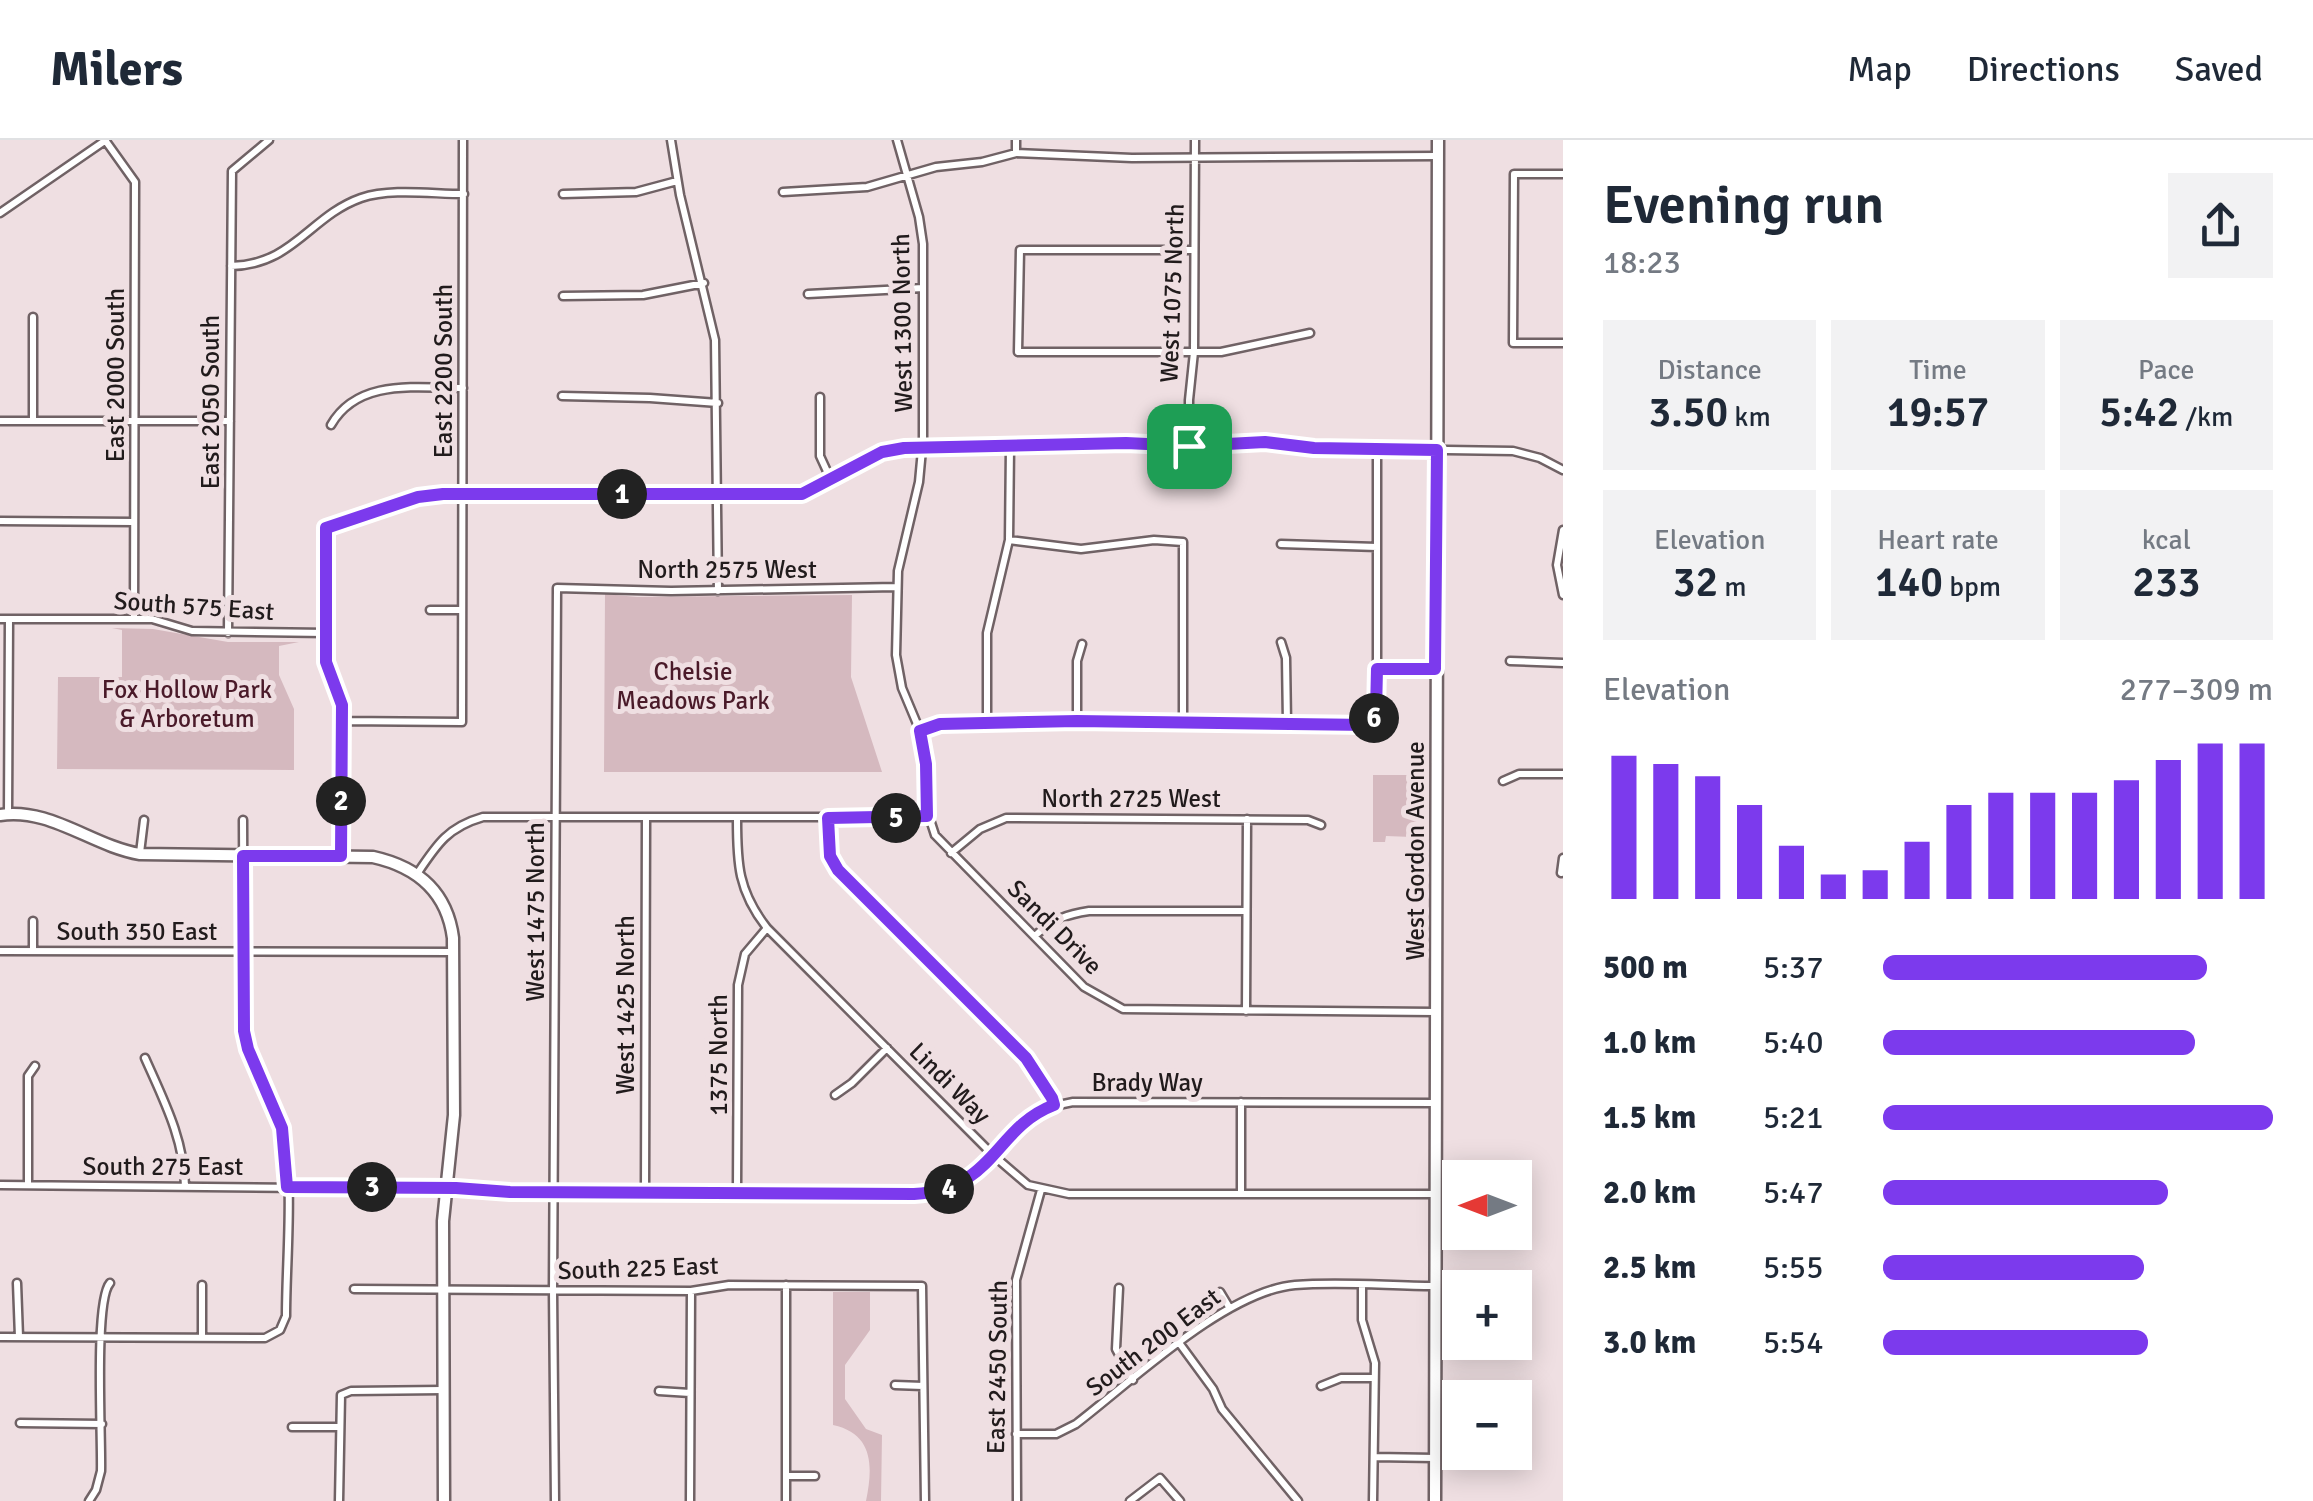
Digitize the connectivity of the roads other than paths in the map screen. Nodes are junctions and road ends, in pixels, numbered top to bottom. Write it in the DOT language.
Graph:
graph roads {
  1 [pos="105,140"];
  2 [pos="268,140"];
  3 [pos="464,140"];
  4 [pos="672,140"];
  5 [pos="897,140"];
  6 [pos="1016,140"];
  7 [pos="1195,140"];
  8 [pos="1438,140"];
  9 [pos="1016,153"];
  10 [pos="1438,156"];
  11 [pos="1195,158"];
  12 [pos="1563,174"];
  13 [pos="909,176"];
  14 [pos="676,182"];
  15 [pos="783,192"];
  16 [pos="464,194"];
  17 [pos="562,194"];
  18 [pos="0,214"];
  19 [pos="1194,250"];
  20 [pos="231,266"];
  21 [pos="704,283"];
  22 [pos="923,288"];
  23 [pos="808,294"];
  24 [pos="563,296"];
  25 [pos="33,317"];
  26 [pos="1310,333"];
  27 [pos="1563,343"];
  28 [pos="1194,352"];
  29 [pos="463,388"];
  30 [pos="562,396"];
  31 [pos="820,397"];
  32 [pos="718,403"];
  33 [pos="0,421"];
  34 [pos="33,421"];
  35 [pos="134,421"];
  36 [pos="230,422"];
  37 [pos="332,425"];
  38 [pos="1189,446"];
  39 [pos="1010,447"];
  40 [pos="922,448"];
  41 [pos="1377,450"];
  42 [pos="1437,450"];
  43 [pos="1563,470"];
  44 [pos="832,480"];
  45 [pos="462,494"];
  46 [pos="717,494"];
  47 [pos="0,522"];
  48 [pos="134,522"];
  49 [pos="1563,530"];
  50 [pos="1009,540"];
  51 [pos="1282,544"];
  52 [pos="1377,547"];
  53 [pos="896,587"];
  54 [pos="558,588"];
  55 [pos="718,591"];
  56 [pos="1563,595"];
  57 [pos="430,610"];
  58 [pos="462,610"];
  59 [pos="5,618"];
  60 [pos="134,619"];
  61 [pos="228,632"];
  62 [pos="326,632"];
  63 [pos="1281,642"];
  64 [pos="1082,644"];
  65 [pos="1510,661"];
  66 [pos="1563,663"];
  67 [pos="1377,669"];
  68 [pos="1435,669"];
  69 [pos="4,719"];
  70 [pos="342,721"];
  71 [pos="1077,721"];
  72 [pos="987,722"];
  73 [pos="1183,722"];
  74 [pos="1286,723"];
  75 [pos="920,731"];
  76 [pos="1563,774"];
  77 [pos="1503,781"];
  78 [pos="4,814"];
  79 [pos="927,816"];
  80 [pos="555,818"];
  81 [pos="646,818"];
  82 [pos="828,818"];
  83 [pos="737,819"];
  84 [pos="1247,819"];
  85 [pos="144,820"];
  86 [pos="244,820"];
  87 [pos="1321,825"];
  88 [pos="951,853"];
  89 [pos="140,854"];
  90 [pos="243,856"];
  91 [pos="341,856"];
  92 [pos="1563,858"];
  93 [pos="417,874"];
  94 [pos="1561,874"];
  95 [pos="1246,911"];
  96 [pos="33,921"];
  97 [pos="767,928"];
  98 [pos="1036,935"];
  99 [pos="0,951"];
  100 [pos="33,951"];
  101 [pos="242,952"];
  102 [pos="453,952"];
  103 [pos="1246,1011"];
  104 [pos="1436,1012"];
  105 [pos="887,1048"];
  106 [pos="145,1058"];
  107 [pos="35,1066"];
  108 [pos="834,1094"];
  109 [pos="1241,1102"];
  110 [pos="1436,1103"];
  111 [pos="1054,1105"];
  112 [pos="994,1156"];
  113 [pos="0,1185"];
  114 [pos="28,1186"];
  115 [pos="185,1186"];
  116 [pos="287,1187"];
  117 [pos="446,1188"];
  118 [pos="1042,1190"];
  119 [pos="554,1192"];
  120 [pos="645,1192"];
  121 [pos="737,1192"];
  122 [pos="1241,1194"];
  123 [pos="1436,1194"];
  124 [pos="17,1283"];
  125 [pos="110,1283"];
  126 [pos="202,1284"];
  127 [pos="786,1284"];
  128 [pos="1362,1286"];
  129 [pos="1436,1286"];
  130 [pos="1119,1288"];
  131 [pos="354,1289"];
  132 [pos="444,1289"];
  133 [pos="553,1291"];
  134 [pos="691,1291"];
  135 [pos="1220,1292"];
  136 [pos="1230,1307"];
  137 [pos="0,1337"];
  138 [pos="19,1337"];
  139 [pos="101,1338"];
  140 [pos="202,1338"];
  141 [pos="1180,1344"];
  142 [pos="1374,1378"];
  143 [pos="1133,1380"];
  144 [pos="895,1385"];
  145 [pos="923,1386"];
  146 [pos="1321,1386"];
  147 [pos="444,1390"];
  148 [pos="659,1391"];
  149 [pos="690,1393"];
  150 [pos="20,1422"];
  151 [pos="102,1424"];
  152 [pos="292,1426"];
  153 [pos="339,1428"];
  154 [pos="1016,1434"];
  155 [pos="1374,1458"];
  156 [pos="1436,1458"];
  157 [pos="786,1476"];
  158 [pos="816,1476"];
  159 [pos="89,1501"];
  160 [pos="339,1501"];
  161 [pos="444,1501"];
  162 [pos="555,1501"];
  163 [pos="690,1501"];
  164 [pos="786,1501"];
  165 [pos="925,1501"];
  166 [pos="1016,1501"];
  167 [pos="1130,1501"];
  168 [pos="1180,1501"];
  169 [pos="1298,1501"];
  170 [pos="1373,1501"];
  171 [pos="1435,1501"];
  1 -- 18 [label="street"];
  1 -- 35 [label="street, East 2000 South"];
  2 -- 20 [label="street, East 2050 South"];
  3 -- 16 [label="street, East 2200 South"];
  4 -- 14 [label="street"];
  5 -- 13 [label="street, West 1300 North"];
  6 -- 9 [label="street"];
  7 -- 11 [label="street, West 1075 North"];
  8 -- 10 [label="main road, West Gordon Avenue"];
  9 -- 11 [label="street"];
  9 -- 13 [label="street"];
  10 -- 11 [label="street"];
  10 -- 42 [label="main road, West Gordon Avenue"];
  11 -- 19 [label="street, West 1075 North"];
  12 -- 27 [label="street"];
  13 -- 15 [label="street"];
  13 -- 22 [label="street, West 1300 North"];
  14 -- 17 [label="street"];
  14 -- 21 [label="street"];
  16 -- 20 [label="street"];
  16 -- 29 [label="street, East 2200 South"];
  19 -- 28 [label="street, West 1075 North"];
  19 -- 28 [label="street"];
  20 -- 36 [label="street, East 2050 South"];
  21 -- 24 [label="street"];
  21 -- 32 [label="street"];
  22 -- 23 [label="street"];
  22 -- 40 [label="street, West 1300 North"];
  25 -- 34 [label="street"];
  26 -- 28 [label="street"];
  28 -- 38 [label="street, West 1075 North"];
  29 -- 37 [label="street"];
  29 -- 45 [label="street, East 2200 South"];
  30 -- 32 [label="street"];
  31 -- 44 [label="street"];
  32 -- 46 [label="street"];
  33 -- 34 [label="street"];
  34 -- 35 [label="street"];
  35 -- 36 [label="street"];
  35 -- 48 [label="street, East 2000 South"];
  36 -- 61 [label="street, East 2050 South"];
  38 -- 39 [label="street"];
  38 -- 41 [label="street"];
  39 -- 40 [label="street"];
  39 -- 50 [label="street"];
  40 -- 44 [label="street"];
  40 -- 53 [label="street, West 1300 North"];
  41 -- 42 [label="street"];
  41 -- 52 [label="street"];
  42 -- 43 [label="street"];
  42 -- 68 [label="main road, West Gordon Avenue"];
  44 -- 46 [label="street"];
  45 -- 46 [label="street"];
  45 -- 58 [label="street, East 2200 South"];
  45 -- 62 [label="street"];
  46 -- 55 [label="street"];
  47 -- 48 [label="street"];
  48 -- 60 [label="street, East 2000 South"];
  49 -- 56 [label="street"];
  50 -- 72 [label="street"];
  50 -- 73 [label="street"];
  51 -- 52 [label="street"];
  52 -- 67 [label="street"];
  53 -- 55 [label="street, North 2575 West"];
  53 -- 75 [label="street, West 1300 North"];
  54 -- 55 [label="street, North 2575 West"];
  54 -- 80 [label="street, West 1475 North"];
  57 -- 58 [label="street"];
  58 -- 70 [label="street, East 2200 South"];
  59 -- 60 [label="street, South 575 East"];
  59 -- 69 [label="street"];
  60 -- 61 [label="street, South 575 East"];
  61 -- 62 [label="street, South 575 East"];
  62 -- 70 [label="street"];
  63 -- 74 [label="street"];
  64 -- 71 [label="street"];
  65 -- 66 [label="street"];
  67 -- 68 [label="street"];
  67 -- 74 [label="street"];
  68 -- 104 [label="main road, West Gordon Avenue"];
  69 -- 78 [label="street"];
  70 -- 91 [label="street"];
  71 -- 72 [label="street"];
  71 -- 73 [label="street"];
  72 -- 75 [label="street"];
  73 -- 74 [label="street"];
  75 -- 79 [label="street, West 1300 North"];
  76 -- 77 [label="street"];
  78 -- 89 [label="main road"];
  79 -- 82 [label="street"];
  79 -- 88 [label="street, Sandi Drive"];
  80 -- 81 [label="street"];
  80 -- 93 [label="street"];
  80 -- 119 [label="street, West 1475 North"];
  81 -- 83 [label="street"];
  81 -- 120 [label="street, West 1425 North"];
  82 -- 83 [label="street"];
  82 -- 111 [label="street"];
  83 -- 97 [label="street, Lindi Way"];
  84 -- 87 [label="street, North 2725 West"];
  84 -- 88 [label="street, North 2725 West"];
  84 -- 95 [label="street"];
  85 -- 89 [label="street"];
  86 -- 90 [label="street"];
  88 -- 98 [label="street, Sandi Drive"];
  89 -- 90 [label="main road"];
  90 -- 91 [label="main road"];
  90 -- 101 [label="street"];
  91 -- 93 [label="main road"];
  92 -- 94 [label="street"];
  93 -- 102 [label="main road"];
  95 -- 98 [label="street"];
  95 -- 103 [label="street"];
  96 -- 100 [label="street"];
  97 -- 105 [label="street, Lindi Way"];
  97 -- 121 [label="street, 1375 North"];
  98 -- 103 [label="street, Sandi Drive"];
  99 -- 100 [label="street, South 350 East"];
  100 -- 101 [label="street, South 350 East"];
  101 -- 102 [label="street, South 350 East"];
  101 -- 116 [label="street"];
  102 -- 117 [label="main road"];
  103 -- 104 [label="street, Sandi Drive"];
  104 -- 110 [label="main road, West Gordon Avenue"];
  105 -- 108 [label="street"];
  105 -- 112 [label="street, Lindi Way"];
  106 -- 115 [label="street"];
  107 -- 114 [label="street"];
  109 -- 110 [label="street, Brady Way"];
  109 -- 111 [label="street, Brady Way"];
  109 -- 122 [label="street"];
  110 -- 123 [label="main road, West Gordon Avenue"];
  111 -- 112 [label="street, South 275 East"];
  112 -- 118 [label="street, Lindi Way"];
  112 -- 121 [label="street, South 275 East"];
  113 -- 114 [label="street, South 275 East"];
  114 -- 115 [label="street, South 275 East"];
  115 -- 116 [label="street, South 275 East"];
  116 -- 117 [label="street, South 275 East"];
  116 -- 140 [label="street"];
  117 -- 119 [label="street, South 275 East"];
  117 -- 132 [label="main road"];
  118 -- 122 [label="street, Lindi Way"];
  118 -- 154 [label="street, East 2450 South"];
  119 -- 120 [label="street, South 275 East"];
  119 -- 133 [label="street, West 1475 North"];
  120 -- 121 [label="street, South 275 East"];
  122 -- 123 [label="street, Lindi Way"];
  123 -- 129 [label="main road, West Gordon Avenue"];
  124 -- 138 [label="street"];
  125 -- 139 [label="street"];
  126 -- 140 [label="street"];
  127 -- 134 [label="street, South 225 East"];
  127 -- 145 [label="street, South 225 East"];
  127 -- 157 [label="street"];
  128 -- 129 [label="street, South 200 East"];
  128 -- 136 [label="street, South 200 East"];
  128 -- 142 [label="street"];
  129 -- 156 [label="main road, West Gordon Avenue"];
  130 -- 143 [label="street"];
  131 -- 132 [label="street, South 225 East"];
  132 -- 133 [label="street, South 225 East"];
  132 -- 147 [label="main road"];
  133 -- 134 [label="street, South 225 East"];
  133 -- 162 [label="street, West 1475 North"];
  134 -- 149 [label="street"];
  135 -- 136 [label="street"];
  136 -- 141 [label="street, South 200 East"];
  137 -- 138 [label="street"];
  138 -- 139 [label="street"];
  139 -- 140 [label="street"];
  139 -- 151 [label="street"];
  141 -- 143 [label="street, South 200 East"];
  141 -- 169 [label="street"];
  142 -- 146 [label="street"];
  142 -- 155 [label="street"];
  143 -- 154 [label="street, South 200 East"];
  144 -- 145 [label="street"];
  145 -- 165 [label="street"];
  147 -- 153 [label="street"];
  147 -- 161 [label="main road"];
  148 -- 149 [label="street"];
  149 -- 163 [label="street"];
  150 -- 151 [label="street"];
  151 -- 159 [label="street"];
  152 -- 153 [label="street"];
  153 -- 160 [label="street"];
  154 -- 166 [label="street, East 2450 South"];
  155 -- 156 [label="street"];
  155 -- 170 [label="street"];
  156 -- 171 [label="main road, West Gordon Avenue"];
  157 -- 158 [label="street"];
  157 -- 164 [label="street"];
  167 -- 168 [label="street"];
}
